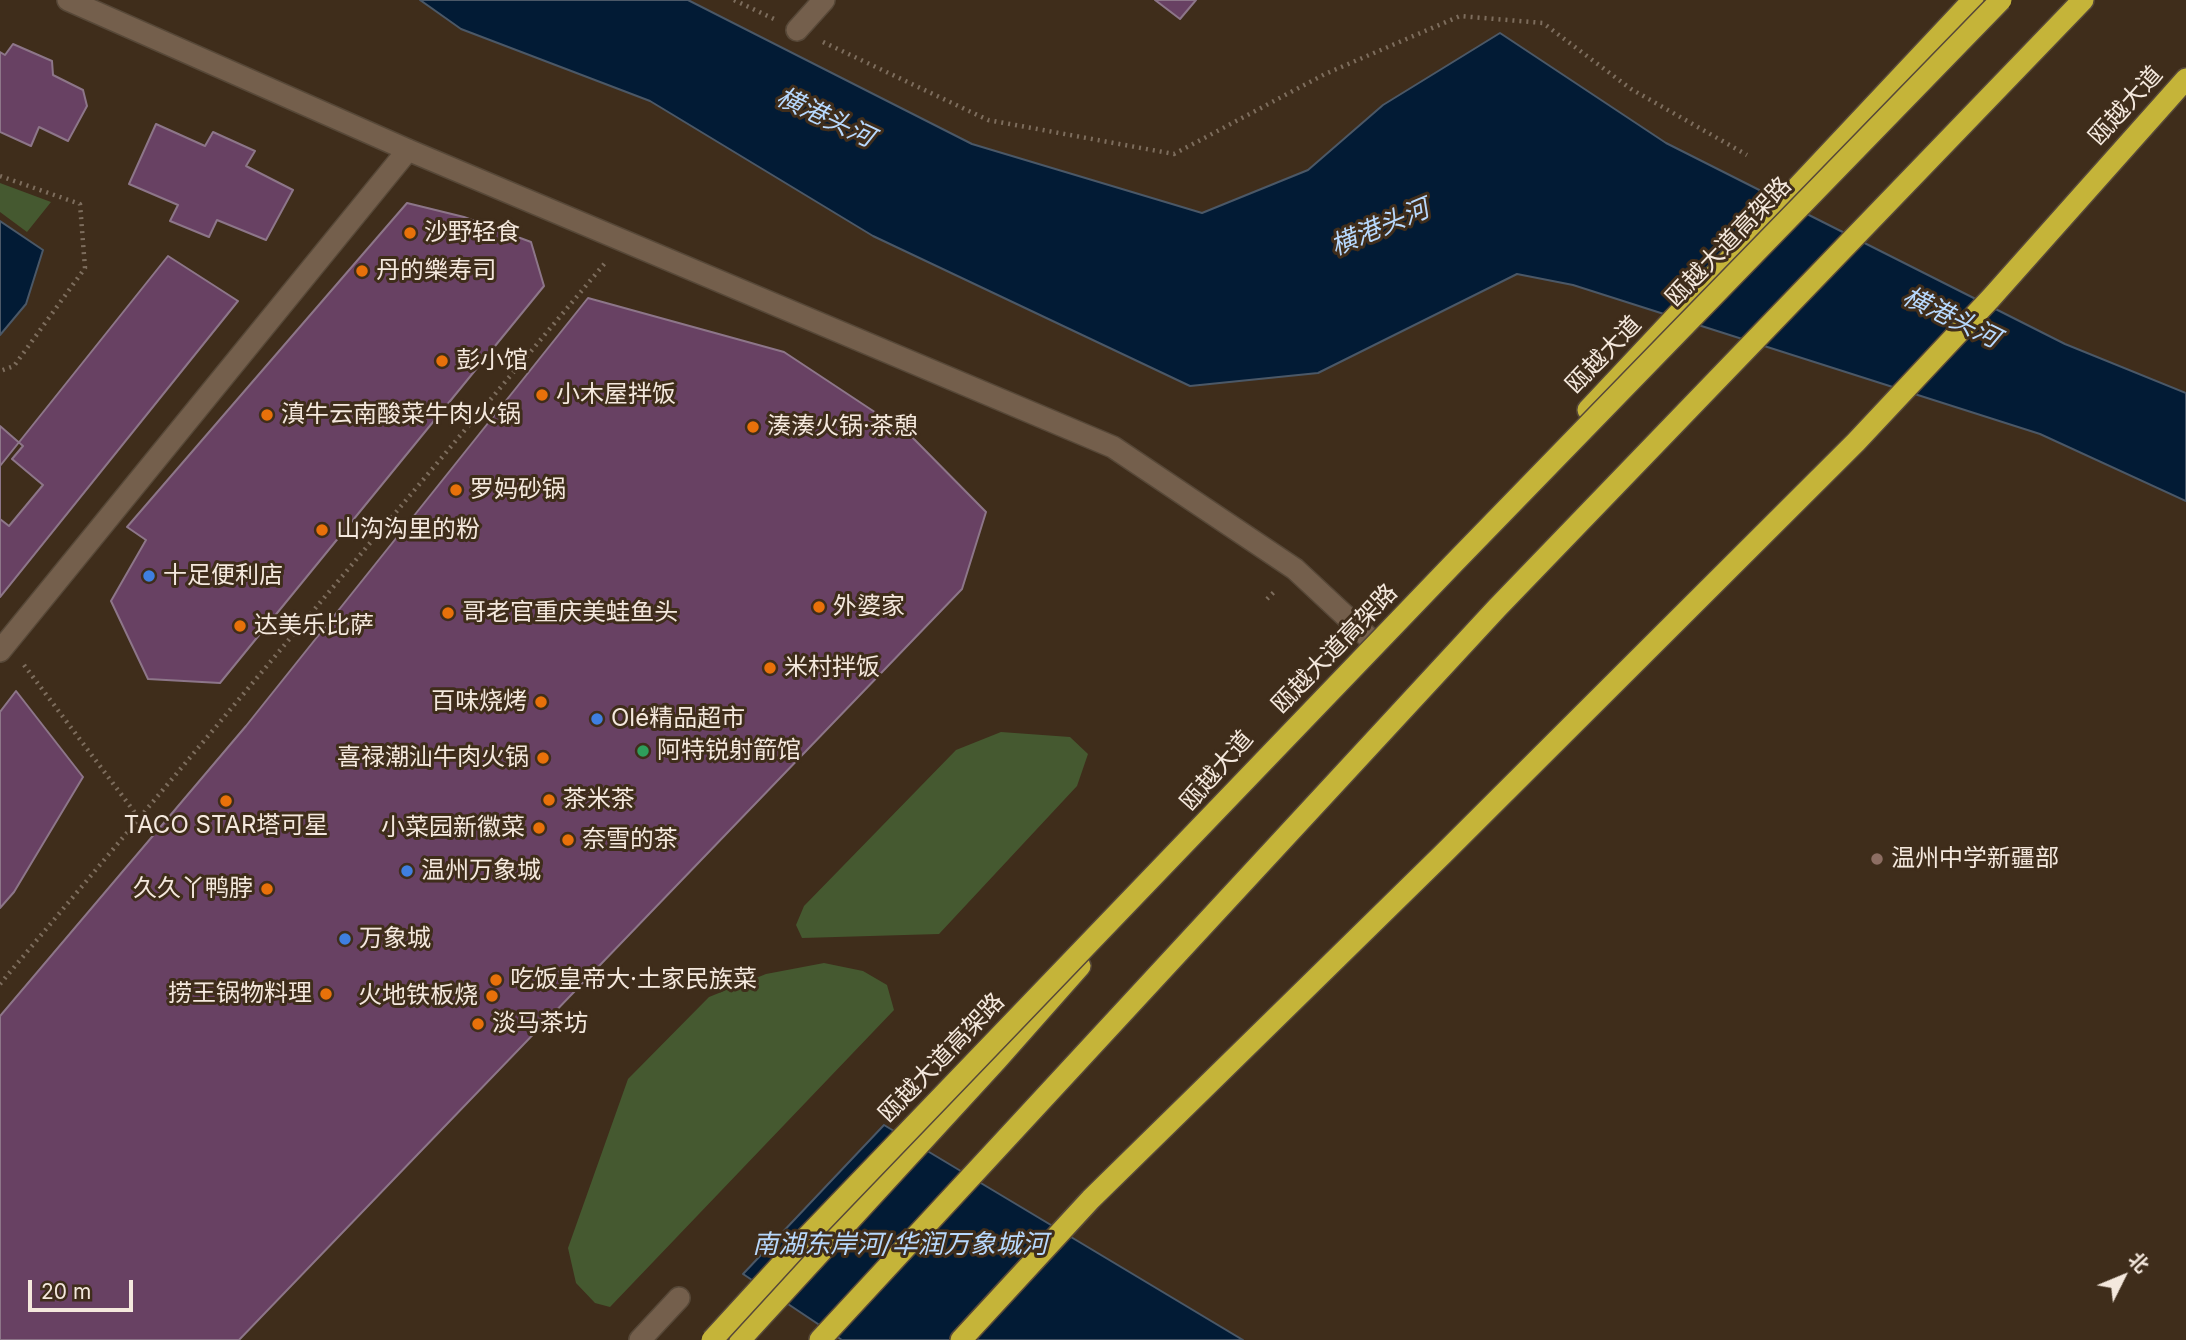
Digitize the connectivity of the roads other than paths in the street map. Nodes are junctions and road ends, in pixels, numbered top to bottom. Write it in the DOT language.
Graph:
graph roads {
  1 [pos="68,0"];
  2 [pos="824,0"];
  3 [pos="1973,0"];
  4 [pos="2001,0"];
  5 [pos="2083,0"];
  6 [pos="797,30"];
  7 [pos="2186,79"];
  8 [pos="408,150"];
  9 [pos="1369,638"];
  10 [pos="4,646"];
  11 [pos="679,1298"];
  12 [pos="743,1337"];
  13 [pos="640,1340"];
  14 [pos="712,1340"];
  15 [pos="820,1340"];
  16 [pos="961,1340"];
  1 -- 8 [label="street"];
  2 -- 6 [label="street"];
  3 -- 9 [label="highway, 瓯越大道"];
  4 -- 14 [label="highway, 瓯越大道高架路, bridge"];
  5 -- 15 [label="highway"];
  7 -- 16 [label="highway, 瓯越大道"];
  8 -- 9 [label="street"];
  8 -- 10 [label="street"];
  9 -- 12 [label="highway, 瓯越大道"];
  11 -- 13 [label="street"];
}
